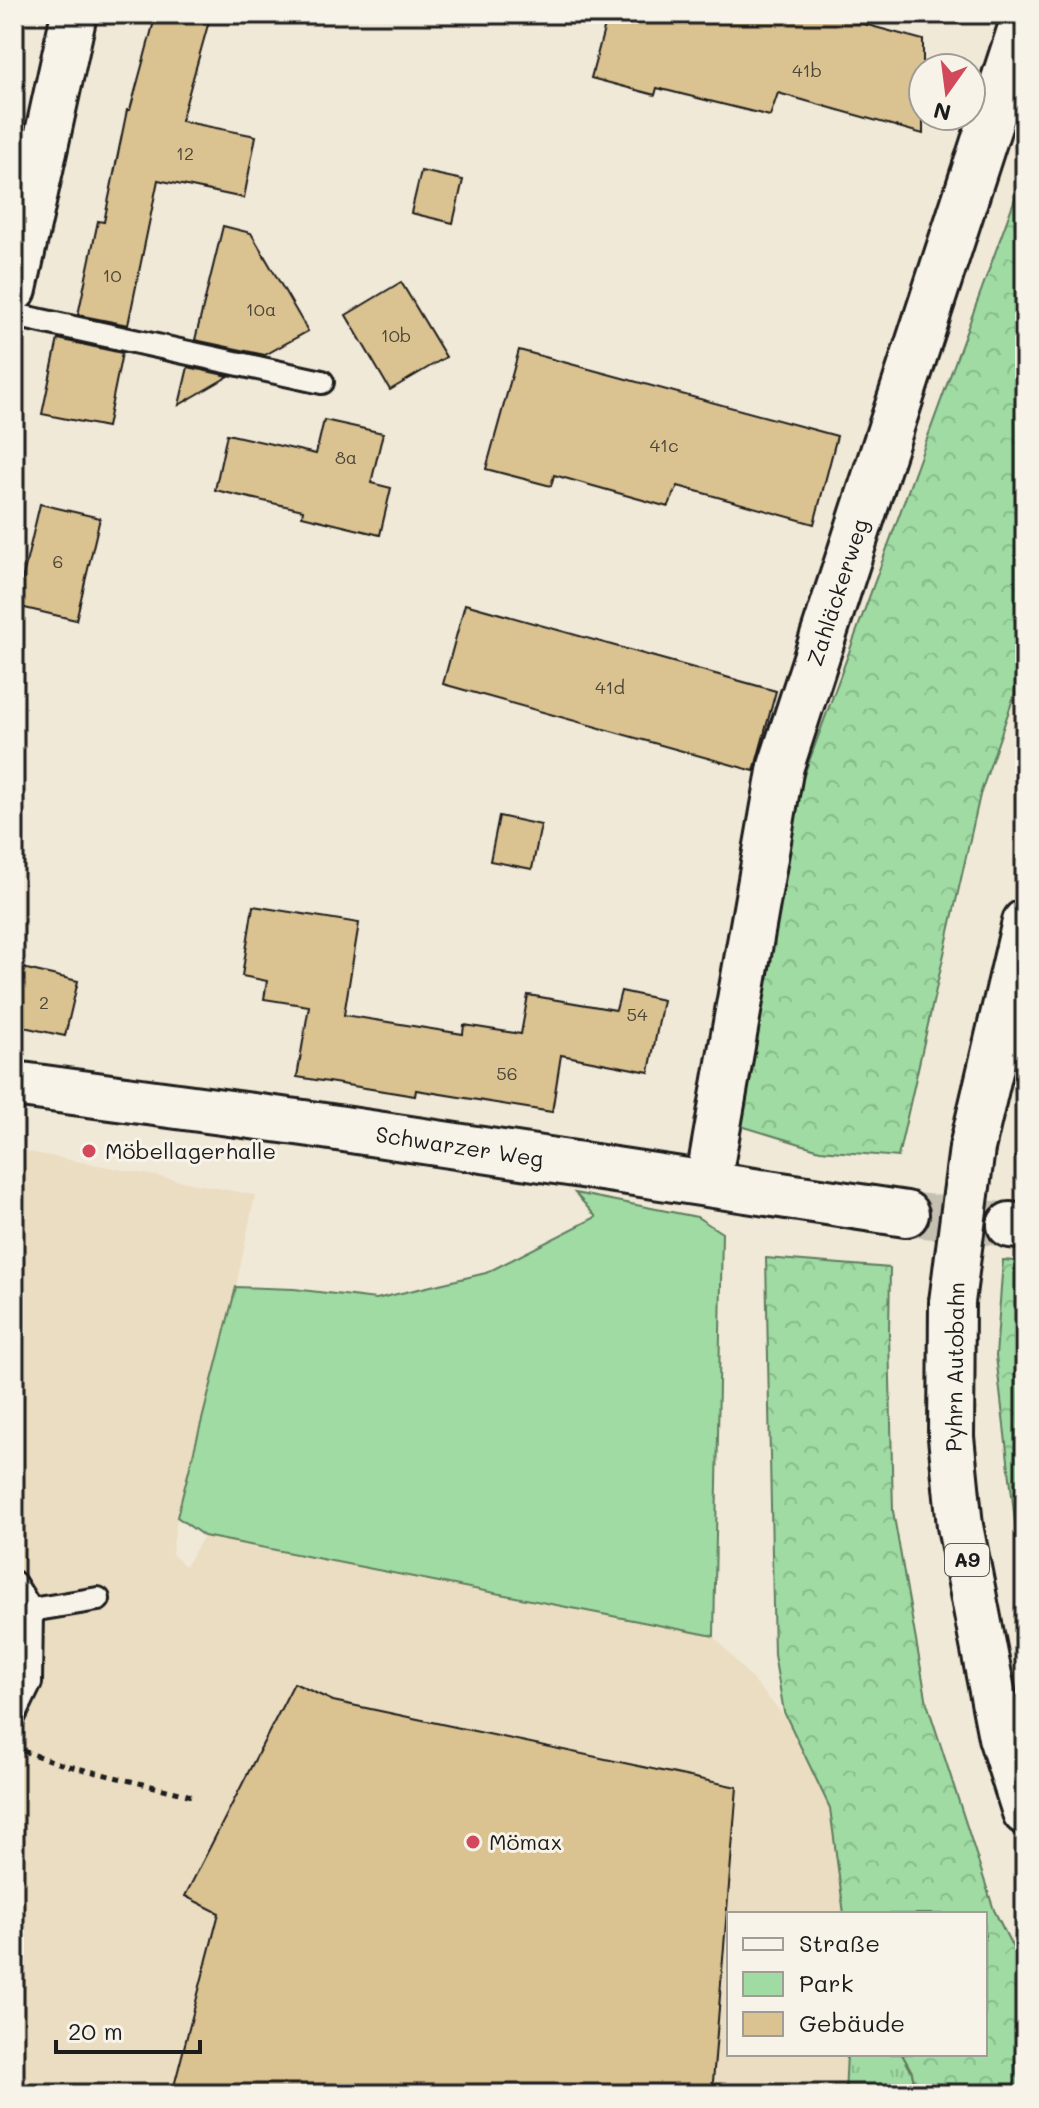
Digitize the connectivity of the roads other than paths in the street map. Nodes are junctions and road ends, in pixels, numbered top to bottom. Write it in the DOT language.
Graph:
graph roads {
  1 [pos="74,14"];
  2 [pos="1025,15"];
  3 [pos="14,289"];
  4 [pos="14,315"];
  5 [pos="322,382"];
  6 [pos="1025,922"];
  7 [pos="14,1084"];
  8 [pos="708,1183"];
  9 [pos="906,1214"];
  10 [pos="14,1583"];
  11 [pos="98,1599"];
  12 [pos="31,1610"];
  13 [pos="14,1716"];
  14 [pos="1025,1812"];
  1 -- 3 [label="main road"];
  2 -- 8 [label="main road, Zahläckerweg"];
  4 -- 5 [label="lane"];
  6 -- 14 [label="main road, Pyhrn Autobahn / A9, bridge"];
  7 -- 8 [label="main road, Schwarzer Weg"];
  8 -- 9 [label="main road, Schwarzer Weg"];
  10 -- 12 [label="lane"];
  11 -- 12 [label="lane"];
  12 -- 13 [label="lane"];
}
